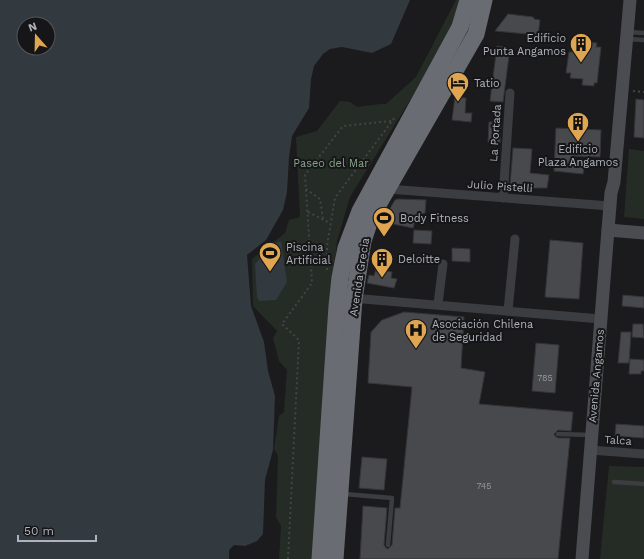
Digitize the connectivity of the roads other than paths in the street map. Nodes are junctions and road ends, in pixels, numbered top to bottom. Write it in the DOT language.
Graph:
graph roads {
  1 [pos="468,0"];
  2 [pos="484,0"];
  3 [pos="622,0"];
  4 [pos="630,0"];
  5 [pos="644,33"];
  6 [pos="627,35"];
  7 [pos="644,40"];
  8 [pos="510,93"];
  9 [pos="388,189"];
  10 [pos="611,193"];
  11 [pos="503,198"];
  12 [pos="610,206"];
  13 [pos="608,230"];
  14 [pos="644,233"];
  15 [pos="515,239"];
  16 [pos="443,264"];
  17 [pos="340,278"];
  18 [pos="354,299"];
  19 [pos="438,304"];
  20 [pos="508,311"];
  21 [pos="601,319"];
  22 [pos="558,434"];
  23 [pos="591,435"];
  24 [pos="590,450"];
  25 [pos="644,454"];
  26 [pos="614,482"];
  27 [pos="644,484"];
  28 [pos="340,494"];
  29 [pos="388,545"];
  30 [pos="320,559"];
  31 [pos="335,559"];
  32 [pos="582,559"];
  1 -- 17 [label="highway, Avenida Grecia"];
  2 -- 9 [label="highway, Avenida Grecia"];
  3 -- 10 [label="main road, Avenida Angamos"];
  4 -- 6 [label="main road, Avenida Angamos"];
  5 -- 6 [label="lane"];
  6 -- 7 [label="lane"];
  6 -- 10 [label="main road, Avenida Angamos"];
  8 -- 11 [label="street, La Portada"];
  9 -- 11 [label="street, Julio Pistelli"];
  9 -- 18 [label="highway, Avenida Grecia"];
  10 -- 12 [label="main road, Avenida Angamos"];
  11 -- 12 [label="street, Julio Pistelli"];
  12 -- 13 [label="main road, Avenida Angamos"];
  13 -- 14 [label="main road"];
  13 -- 21 [label="main road, Avenida Angamos"];
  15 -- 20 [label="street"];
  16 -- 19 [label="street"];
  17 -- 18 [label="street"];
  17 -- 30 [label="highway, Avenida Grecia"];
  18 -- 19 [label="street"];
  18 -- 28 [label="highway, Avenida Grecia"];
  19 -- 20 [label="street"];
  20 -- 21 [label="street"];
  21 -- 23 [label="main road, Avenida Angamos"];
  22 -- 23 [label="lane"];
  23 -- 24 [label="main road, Avenida Angamos"];
  24 -- 25 [label="street, Talca"];
  24 -- 32 [label="main road, Avenida Angamos"];
  26 -- 27 [label="lane"];
  28 -- 29 [label="lane"];
  28 -- 31 [label="highway, Avenida Grecia"];
}
